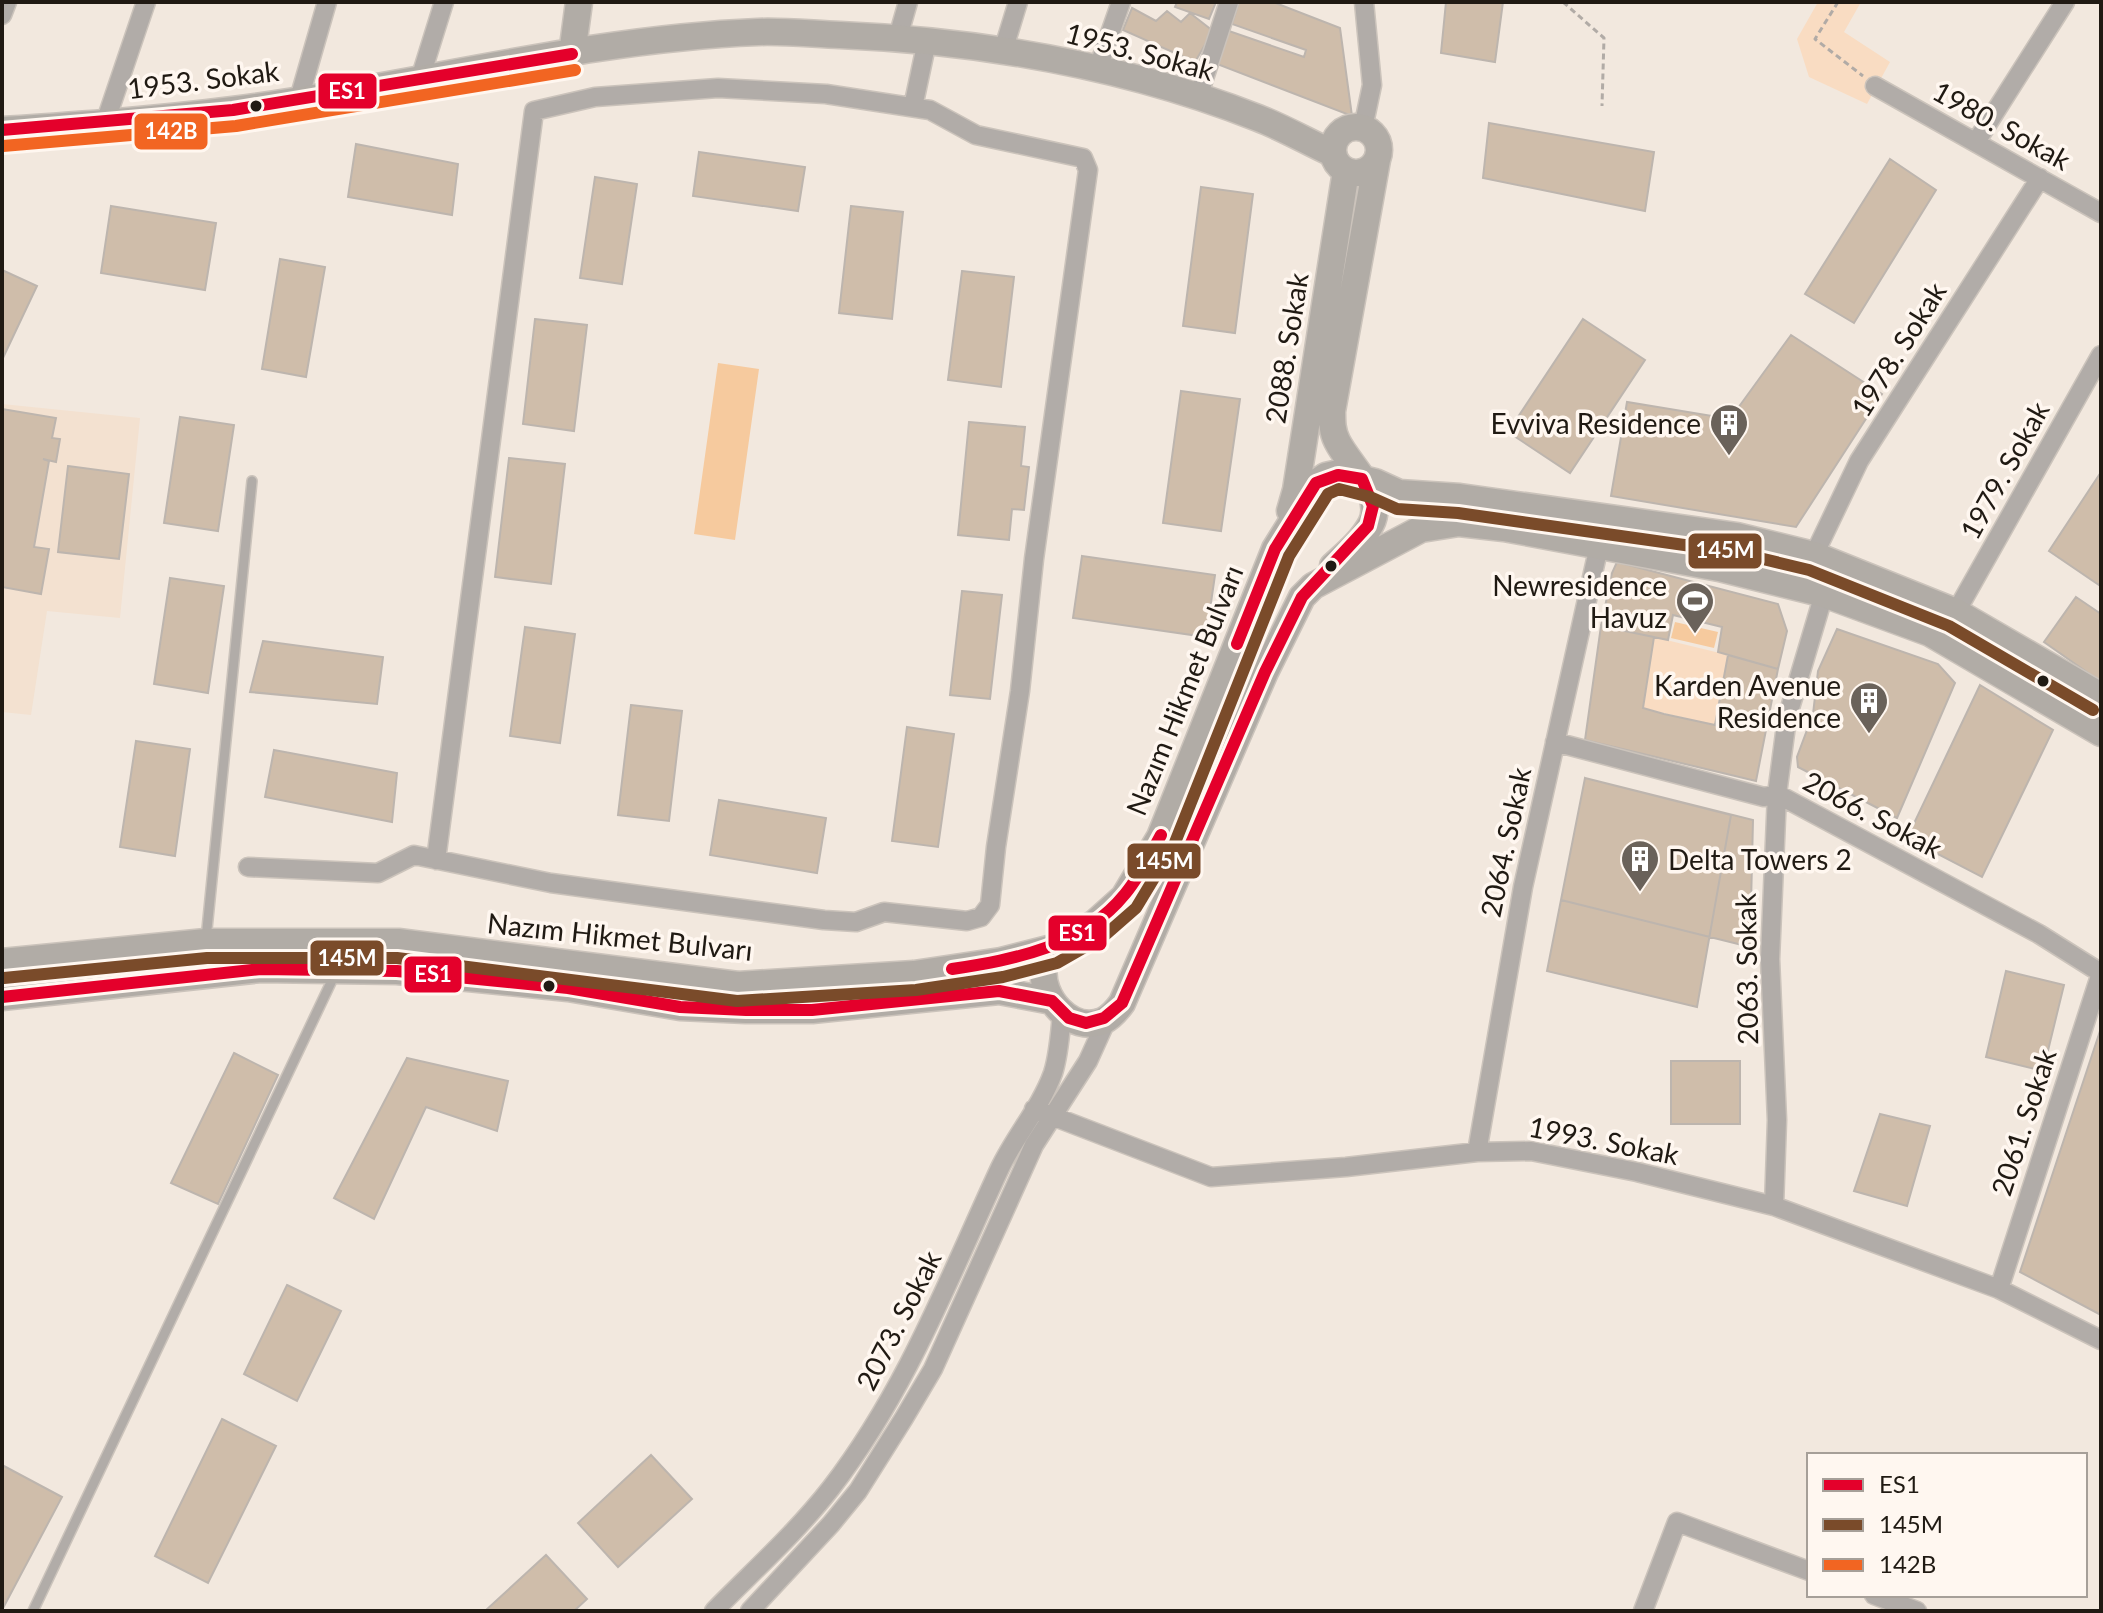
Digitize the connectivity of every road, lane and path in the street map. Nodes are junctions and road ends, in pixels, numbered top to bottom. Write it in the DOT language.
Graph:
graph roads {
  1 [pos="7,2"];
  2 [pos="146,2"];
  3 [pos="327,2"];
  4 [pos="444,2"];
  5 [pos="579,2"];
  6 [pos="908,2"];
  7 [pos="1018,2"];
  8 [pos="1121,2"];
  9 [pos="1229,2"];
  10 [pos="1364,2"];
  11 [pos="1563,2"];
  12 [pos="1838,2"];
  13 [pos="2065,2"];
  14 [pos="2,15"];
  15 [pos="898,37"];
  16 [pos="927,41"];
  17 [pos="1003,51"];
  18 [pos="572,54"];
  19 [pos="1098,68"];
  20 [pos="420,79"];
  21 [pos="1875,86"];
  22 [pos="1198,97"];
  23 [pos="299,99"];
  24 [pos="1602,106"];
  25 [pos="913,107"];
  26 [pos="105,123"];
  27 [pos="2,130"];
  28 [pos="1976,142"];
  29 [pos="1346,146"];
  30 [pos="1377,160"];
  31 [pos="2040,178"];
  32 [pos="2101,213"];
  33 [pos="2101,355"];
  34 [pos="1362,479"];
  35 [pos="252,481"];
  36 [pos="1283,534"];
  37 [pos="1599,546"];
  38 [pos="1814,555"];
  39 [pos="1313,586"];
  40 [pos="1824,594"];
  41 [pos="1956,612"];
  42 [pos="1930,633"];
  43 [pos="2101,696"];
  44 [pos="2101,733"];
  45 [pos="1555,742"];
  46 [pos="1777,794"];
  47 [pos="436,860"];
  48 [pos="248,867"];
  49 [pos="206,942"];
  50 [pos="1052,948"];
  51 [pos="2,962"];
  52 [pos="336,970"];
  53 [pos="2101,973"];
  54 [pos="2,997"];
  55 [pos="1057,1007"];
  56 [pos="1107,1019"];
  57 [pos="1042,1113"];
  58 [pos="1477,1152"];
  59 [pos="1774,1206"];
  60 [pos="1999,1289"];
  61 [pos="2101,1340"];
  62 [pos="1807,1570"];
  63 [pos="1879,1597"];
  64 [pos="33,1611"];
  65 [pos="714,1611"];
  66 [pos="750,1611"];
  67 [pos="1643,1611"];
  68 [pos="1917,1611"];
  1 -- 14 [label="street"];
  2 -- 26 [label="street"];
  3 -- 23 [label="street"];
  4 -- 20 [label="street"];
  5 -- 18 [label="main road"];
  6 -- 15 [label="street"];
  7 -- 17 [label="street"];
  8 -- 19 [label="street"];
  9 -- 22 [label="street"];
  10 -- 29 [label="street"];
  11 -- 24 [label="path"];
  12 -- 21 [label="path"];
  13 -- 28 [label="street"];
  15 -- 16 [label="main road, 1953. Sokak"];
  15 -- 18 [label="main road, 1953. Sokak"];
  16 -- 17 [label="main road, 1953. Sokak"];
  16 -- 25 [label="street"];
  17 -- 19 [label="main road, 1953. Sokak"];
  18 -- 20 [label="main road, 1953. Sokak"];
  19 -- 22 [label="main road, 1953. Sokak"];
  20 -- 23 [label="main road, 1953. Sokak"];
  21 -- 28 [label="street, 1980. Sokak"];
  22 -- 29 [label="main road, 1953. Sokak"];
  23 -- 26 [label="main road, 1953. Sokak"];
  25 -- 47 [label="street"];
  25 -- 47 [label="street"];
  26 -- 27 [label="main road, 1953. Sokak"];
  28 -- 31 [label="street, 1980. Sokak"];
  29 -- 30 [label="main road"];
  29 -- 30 [label="main road"];
  29 -- 36 [label="main road, 2088. Sokak"];
  30 -- 34 [label="main road"];
  31 -- 32 [label="street, 1980. Sokak"];
  31 -- 38 [label="street, 1978. Sokak"];
  33 -- 41 [label="street, 1979. Sokak"];
  34 -- 36 [label="main road, Nazım Hikmet Bulvarı"];
  34 -- 38 [label="main road, Nazım Hikmet Bulvarı"];
  34 -- 39 [label="main road"];
  35 -- 49 [label="lane"];
  36 -- 50 [label="main road, Nazım Hikmet Bulvarı"];
  37 -- 39 [label="main road"];
  37 -- 40 [label="main road"];
  37 -- 45 [label="street, 2064. Sokak"];
  38 -- 41 [label="main road, Nazım Hikmet Bulvarı"];
  39 -- 56 [label="main road"];
  40 -- 42 [label="main road"];
  40 -- 46 [label="street, 2063. Sokak"];
  41 -- 42 [label="main road"];
  41 -- 43 [label="main road, Nazım Hikmet Bulvarı"];
  42 -- 44 [label="main road"];
  45 -- 46 [label="street, 2066. Sokak"];
  45 -- 58 [label="street, 2064. Sokak"];
  46 -- 53 [label="street, 2066. Sokak"];
  46 -- 59 [label="street, 2063. Sokak"];
  47 -- 48 [label="street"];
  49 -- 50 [label="main road, Nazım Hikmet Bulvarı"];
  49 -- 51 [label="main road, Nazım Hikmet Bulvarı"];
  50 -- 55 [label="main road"];
  52 -- 54 [label="main road, Nazım Hikmet Bulvarı"];
  52 -- 55 [label="main road, Nazım Hikmet Bulvarı"];
  52 -- 64 [label="lane"];
  53 -- 60 [label="street, 2061. Sokak"];
  55 -- 56 [label="main road, Nazım Hikmet Bulvarı"];
  55 -- 57 [label="street, 2073. Sokak"];
  56 -- 57 [label="street, 2073. Sokak"];
  57 -- 58 [label="street, 1993. Sokak"];
  57 -- 65 [label="street, 2073. Sokak"];
  57 -- 66 [label="street, 2073. Sokak"];
  58 -- 59 [label="street, 1993. Sokak"];
  59 -- 60 [label="street, 1993. Sokak"];
  60 -- 61 [label="street, 1993. Sokak"];
  62 -- 67 [label="street"];
  63 -- 68 [label="street"];
}
